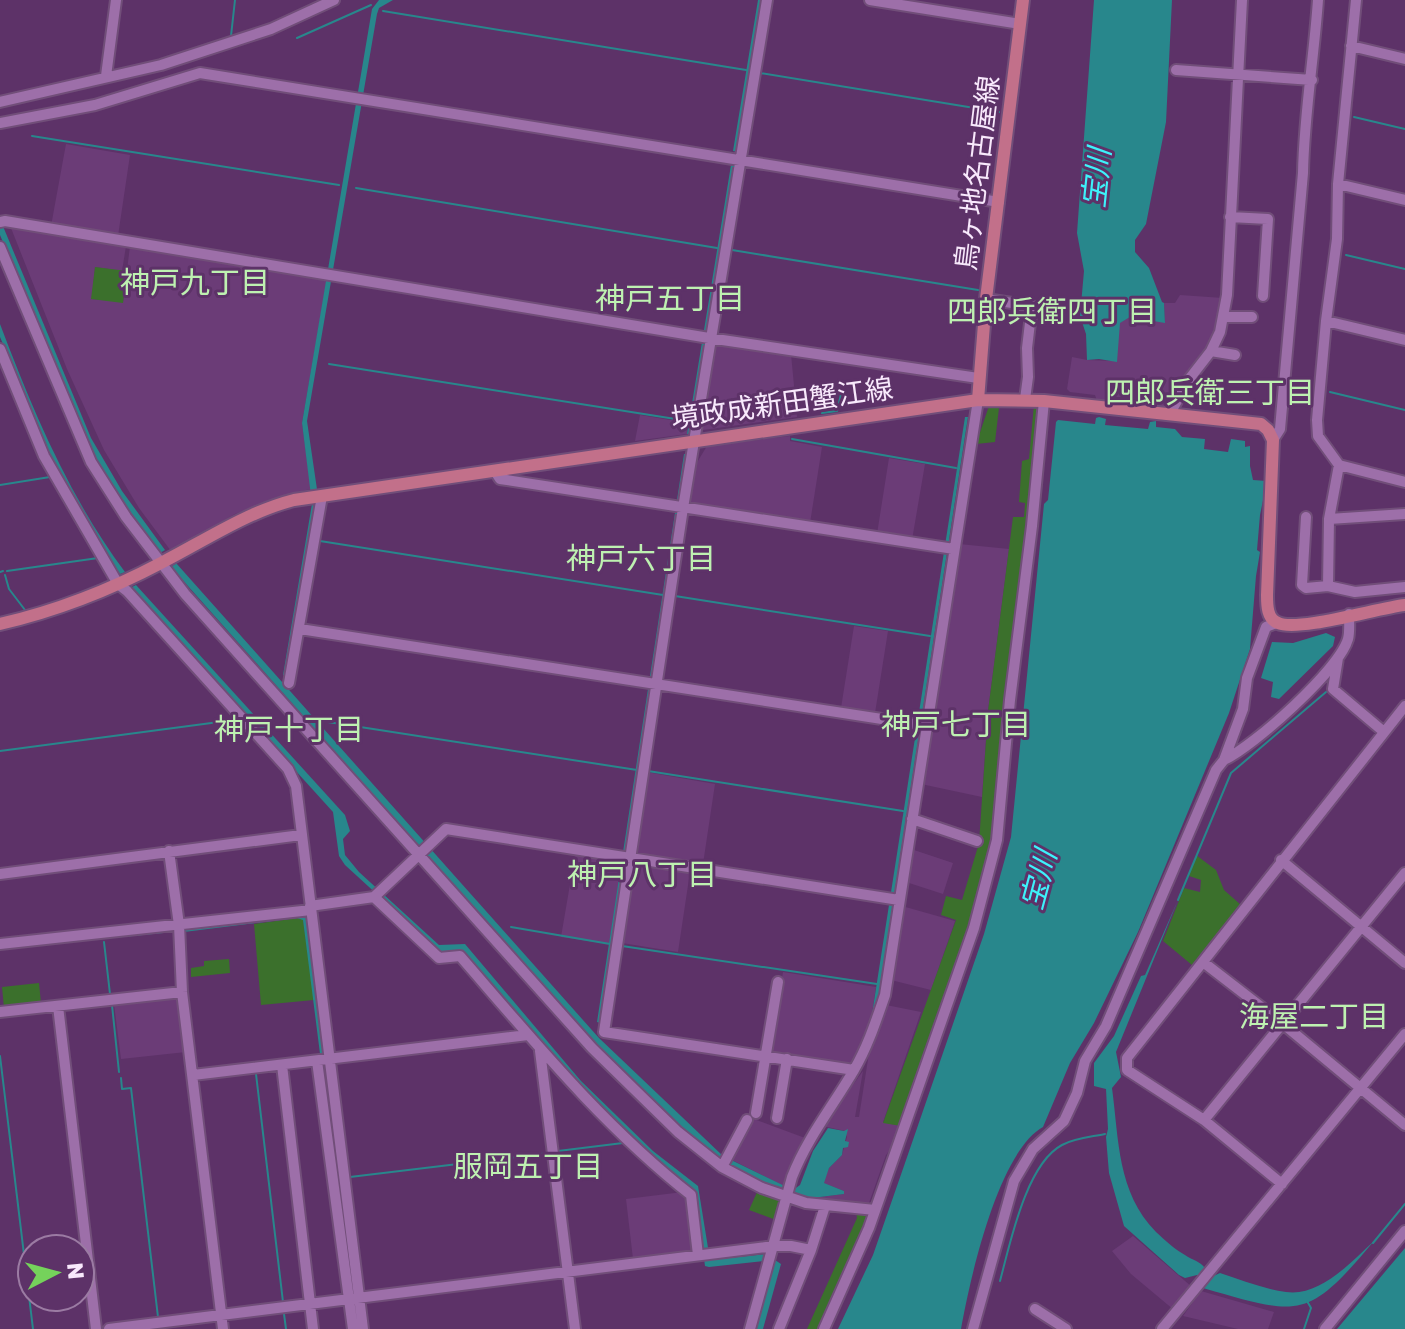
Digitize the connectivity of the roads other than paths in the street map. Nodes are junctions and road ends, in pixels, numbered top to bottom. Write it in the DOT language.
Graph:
graph roads {
  1 [pos="116,0"];
  2 [pos="334,0"];
  3 [pos="767,0"];
  4 [pos="870,0"];
  5 [pos="1023,0"];
  6 [pos="1242,0"];
  7 [pos="1318,0"];
  8 [pos="1356,0"];
  9 [pos="1020,24"];
  10 [pos="1355,47"];
  11 [pos="192,55"];
  12 [pos="1405,59"];
  13 [pos="1176,70"];
  14 [pos="200,73"];
  15 [pos="1238,74"];
  16 [pos="106,76"];
  17 [pos="1312,80"];
  18 [pos="0,102"];
  19 [pos="0,123"];
  20 [pos="740,160"];
  21 [pos="1341,185"];
  22 [pos="1405,200"];
  23 [pos="999,202"];
  24 [pos="1230,217"];
  25 [pos="2,222"];
  26 [pos="0,247"];
  27 [pos="1263,296"];
  28 [pos="986,299"];
  29 [pos="1223,317"];
  30 [pos="1252,317"];
  31 [pos="1329,322"];
  32 [pos="707,337"];
  33 [pos="1405,340"];
  34 [pos="0,349"];
  35 [pos="1211,351"];
  36 [pos="1235,355"];
  37 [pos="3,363"];
  38 [pos="978,378"];
  39 [pos="1025,399"];
  40 [pos="978,400"];
  41 [pos="1044,401"];
  42 [pos="1169,415"];
  43 [pos="696,440"];
  44 [pos="1273,440"];
  45 [pos="1339,465"];
  46 [pos="494,470"];
  47 [pos="1405,482"];
  48 [pos="322,496"];
  49 [pos="680,507"];
  50 [pos="1405,514"];
  51 [pos="1306,517"];
  52 [pos="1329,519"];
  53 [pos="949,548"];
  54 [pos="162,563"];
  55 [pos="118,584"];
  56 [pos="1328,586"];
  57 [pos="1405,587"];
  58 [pos="1405,605"];
  59 [pos="1349,614"];
  60 [pos="1276,623"];
  61 [pos="0,624"];
  62 [pos="300,629"];
  63 [pos="1338,658"];
  64 [pos="289,683"];
  65 [pos="653,684"];
  66 [pos="1405,706"];
  67 [pos="922,725"];
  68 [pos="1384,732"];
  69 [pos="1224,760"];
  70 [pos="912,819"];
  71 [pos="301,835"];
  72 [pos="977,841"];
  73 [pos="423,849"];
  74 [pos="169,851"];
  75 [pos="627,858"];
  76 [pos="1281,860"];
  77 [pos="1405,873"];
  78 [pos="0,874"];
  79 [pos="376,894"];
  80 [pos="894,899"];
  81 [pos="310,908"];
  82 [pos="179,925"];
  83 [pos="1361,927"];
  84 [pos="0,944"];
  85 [pos="1203,962"];
  86 [pos="1405,963"];
  87 [pos="778,982"];
  88 [pos="182,992"];
  89 [pos="58,1006"];
  90 [pos="0,1012"];
  91 [pos="1282,1023"];
  92 [pos="1405,1034"];
  93 [pos="528,1035"];
  94 [pos="540,1049"];
  95 [pos="767,1056"];
  96 [pos="787,1059"];
  97 [pos="330,1060"];
  98 [pos="317,1061"];
  99 [pos="282,1065"];
  100 [pos="854,1070"];
  101 [pos="193,1075"];
  102 [pos="1360,1087"];
  103 [pos="777,1118"];
  104 [pos="1204,1120"];
  105 [pos="1405,1125"];
  106 [pos="724,1162"];
  107 [pos="1282,1184"];
  108 [pos="788,1193"];
  109 [pos="825,1206"];
  110 [pos="875,1210"];
  111 [pos="1405,1231"];
  112 [pos="811,1250"];
  113 [pos="703,1254"];
  114 [pos="771,1255"];
  115 [pos="568,1272"];
  116 [pos="353,1300"];
  117 [pos="310,1305"];
  118 [pos="1035,1309"];
  119 [pos="221,1316"];
  120 [pos="96,1329"];
  121 [pos="109,1329"];
  122 [pos="223,1329"];
  123 [pos="313,1329"];
  124 [pos="353,1329"];
  125 [pos="363,1329"];
  126 [pos="575,1329"];
  127 [pos="750,1329"];
  128 [pos="779,1329"];
  129 [pos="824,1329"];
  130 [pos="973,1329"];
  131 [pos="1066,1329"];
  132 [pos="1162,1329"];
  133 [pos="1325,1329"];
  1 -- 16 [label="street"];
  2 -- 11 [label="street"];
  3 -- 20 [label="street"];
  4 -- 9 [label="street"];
  5 -- 9 [label="main road, 鳥ヶ地名古屋線"];
  6 -- 15 [label="street"];
  7 -- 17 [label="street"];
  8 -- 10 [label="street"];
  9 -- 23 [label="main road, 鳥ヶ地名古屋線"];
  10 -- 12 [label="street"];
  10 -- 21 [label="street"];
  11 -- 14 [label="street"];
  11 -- 16 [label="street"];
  13 -- 15 [label="street"];
  14 -- 19 [label="street"];
  14 -- 20 [label="street"];
  15 -- 17 [label="street"];
  15 -- 24 [label="street"];
  16 -- 18 [label="street"];
  17 -- 44 [label="street"];
  20 -- 23 [label="street"];
  20 -- 32 [label="street"];
  21 -- 22 [label="street"];
  21 -- 31 [label="street"];
  23 -- 28 [label="main road, 鳥ヶ地名古屋線"];
  24 -- 27 [label="street"];
  24 -- 29 [label="street"];
  25 -- 32 [label="street"];
  26 -- 54 [label="street"];
  28 -- 38 [label="main road, 鳥ヶ地名古屋線"];
  28 -- 39 [label="street"];
  29 -- 30 [label="street"];
  29 -- 35 [label="street"];
  31 -- 33 [label="street"];
  31 -- 45 [label="street"];
  32 -- 38 [label="street"];
  32 -- 43 [label="street"];
  34 -- 37 [label="street"];
  35 -- 36 [label="street"];
  35 -- 42 [label="street"];
  37 -- 55 [label="street"];
  38 -- 40 [label="main road, 鳥ヶ地名古屋線"];
  39 -- 40 [label="main road, 境政成新田蟹江線"];
  39 -- 41 [label="main road, 境政成新田蟹江線"];
  40 -- 43 [label="main road, 境政成新田蟹江線"];
  40 -- 53 [label="street"];
  41 -- 42 [label="main road, 境政成新田蟹江線"];
  41 -- 110 [label="street"];
  42 -- 44 [label="main road, 境政成新田蟹江線"];
  43 -- 46 [label="main road, 境政成新田蟹江線"];
  43 -- 49 [label="street"];
  44 -- 60 [label="main road"];
  45 -- 47 [label="street"];
  45 -- 52 [label="street"];
  46 -- 48 [label="main road, 境政成新田蟹江線"];
  46 -- 49 [label="street"];
  48 -- 54 [label="main road, 境政成新田蟹江線"];
  48 -- 62 [label="street"];
  49 -- 53 [label="street"];
  49 -- 65 [label="street"];
  50 -- 52 [label="street"];
  51 -- 56 [label="street"];
  52 -- 56 [label="street"];
  53 -- 67 [label="street"];
  54 -- 55 [label="main road, 境政成新田蟹江線"];
  54 -- 73 [label="street"];
  55 -- 61 [label="main road, 境政成新田蟹江線"];
  55 -- 71 [label="street"];
  56 -- 57 [label="street"];
  58 -- 59 [label="main road"];
  59 -- 60 [label="main road"];
  59 -- 63 [label="street"];
  60 -- 69 [label="street"];
  62 -- 64 [label="street"];
  62 -- 65 [label="street"];
  63 -- 68 [label="street"];
  63 -- 69 [label="street"];
  65 -- 67 [label="street"];
  65 -- 75 [label="street"];
  66 -- 68 [label="street"];
  67 -- 70 [label="street"];
  68 -- 76 [label="street"];
  69 -- 130 [label="street"];
  70 -- 72 [label="street"];
  70 -- 80 [label="street"];
  71 -- 74 [label="street"];
  71 -- 81 [label="street"];
  73 -- 75 [label="street"];
  73 -- 79 [label="street"];
  73 -- 106 [label="street"];
  74 -- 78 [label="street"];
  74 -- 82 [label="street"];
  75 -- 80 [label="street"];
  75 -- 95 [label="street"];
  76 -- 83 [label="street"];
  76 -- 85 [label="street"];
  77 -- 83 [label="street"];
  79 -- 81 [label="street"];
  79 -- 93 [label="street"];
  80 -- 100 [label="street"];
  81 -- 82 [label="street"];
  81 -- 97 [label="street"];
  82 -- 84 [label="street"];
  82 -- 88 [label="street"];
  83 -- 86 [label="street"];
  83 -- 91 [label="street"];
  85 -- 91 [label="street"];
  85 -- 104 [label="street"];
  87 -- 95 [label="street"];
  88 -- 89 [label="street"];
  88 -- 101 [label="street"];
  89 -- 90 [label="street"];
  89 -- 120 [label="street"];
  91 -- 102 [label="street"];
  91 -- 104 [label="street"];
  92 -- 102 [label="street"];
  93 -- 94 [label="street"];
  93 -- 97 [label="street"];
  94 -- 113 [label="street"];
  94 -- 115 [label="street"];
  95 -- 96 [label="street"];
  95 -- 106 [label="street"];
  96 -- 100 [label="street"];
  96 -- 103 [label="street"];
  97 -- 98 [label="street"];
  97 -- 116 [label="street"];
  98 -- 99 [label="street"];
  98 -- 116 [label="street"];
  99 -- 101 [label="street"];
  99 -- 117 [label="street"];
  100 -- 108 [label="street"];
  101 -- 119 [label="street"];
  102 -- 105 [label="street"];
  102 -- 107 [label="street"];
  104 -- 107 [label="street"];
  106 -- 108 [label="street"];
  107 -- 132 [label="street"];
  108 -- 109 [label="street"];
  108 -- 114 [label="street"];
  109 -- 110 [label="street"];
  109 -- 112 [label="street"];
  110 -- 129 [label="street"];
  111 -- 133 [label="street"];
  112 -- 114 [label="street"];
  112 -- 128 [label="street"];
  113 -- 114 [label="street"];
  113 -- 115 [label="street"];
  114 -- 127 [label="street"];
  115 -- 116 [label="street"];
  115 -- 126 [label="street"];
  116 -- 117 [label="street"];
  116 -- 124 [label="street"];
  116 -- 125 [label="street"];
  117 -- 119 [label="street"];
  117 -- 123 [label="street"];
  118 -- 131 [label="street"];
  119 -- 121 [label="street"];
  119 -- 122 [label="street"];
}
